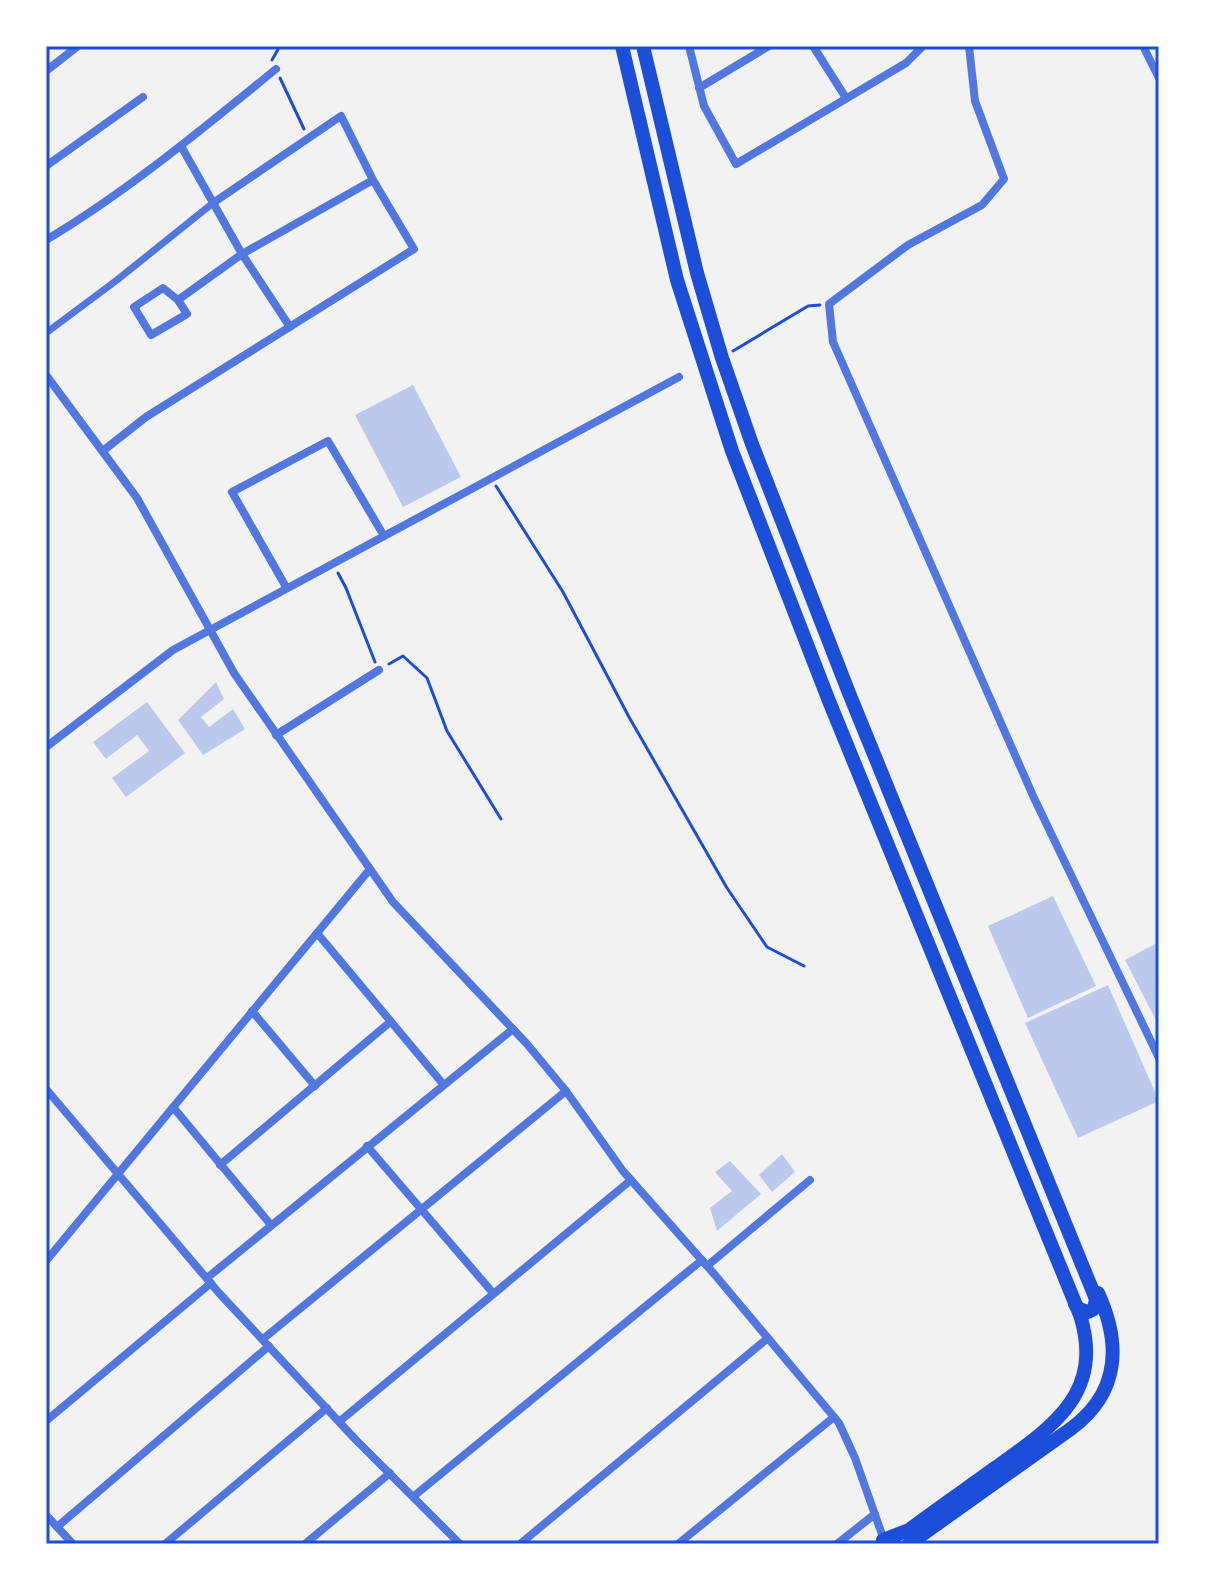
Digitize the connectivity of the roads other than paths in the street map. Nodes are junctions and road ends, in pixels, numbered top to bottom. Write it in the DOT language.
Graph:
graph roads {
  1 [pos="78,46"];
  2 [pos="622,46"];
  3 [pos="643,46"];
  4 [pos="689,46"];
  5 [pos="769,46"];
  6 [pos="813,46"];
  7 [pos="923,46"];
  8 [pos="969,46"];
  9 [pos="1143,46"];
  10 [pos="276,69"];
  11 [pos="46,71"];
  12 [pos="1159,78"];
  13 [pos="699,88"];
  14 [pos="143,97"];
  15 [pos="846,98"];
  16 [pos="181,146"];
  17 [pos="46,166"];
  18 [pos="373,180"];
  19 [pos="213,203"];
  20 [pos="46,240"];
  21 [pos="242,254"];
  22 [pos="178,300"];
  23 [pos="290,327"];
  24 [pos="46,333"];
  25 [pos="46,375"];
  26 [pos="679,377"];
  27 [pos="104,450"];
  28 [pos="384,536"];
  29 [pos="286,587"];
  30 [pos="208,630"];
  31 [pos="379,670"];
  32 [pos="276,735"];
  33 [pos="46,747"];
  34 [pos="370,869"];
  35 [pos="317,933"];
  36 [pos="252,1011"];
  37 [pos="389,1023"];
  38 [pos="513,1029"];
  39 [pos="1159,1058"];
  40 [pos="443,1084"];
  41 [pos="315,1086"];
  42 [pos="46,1089"];
  43 [pos="566,1091"];
  44 [pos="173,1107"];
  45 [pos="367,1146"];
  46 [pos="220,1165"];
  47 [pos="119,1172"];
  48 [pos="631,1180"];
  49 [pos="810,1180"];
  50 [pos="421,1209"];
  51 [pos="271,1225"];
  52 [pos="1072,1239"];
  53 [pos="46,1261"];
  54 [pos="704,1263"];
  55 [pos="209,1280"];
  56 [pos="493,1293"];
  57 [pos="1075,1304"];
  58 [pos="768,1338"];
  59 [pos="266,1343"];
  60 [pos="327,1408"];
  61 [pos="834,1417"];
  62 [pos="46,1421"];
  63 [pos="340,1421"];
  64 [pos="390,1473"];
  65 [pos="414,1496"];
  66 [pos="875,1514"];
  67 [pos="46,1515"];
  68 [pos="57,1527"];
  69 [pos="884,1542"];
  70 [pos="73,1544"];
  71 [pos="165,1544"];
  72 [pos="305,1544"];
  73 [pos="460,1544"];
  74 [pos="520,1544"];
  75 [pos="678,1544"];
  76 [pos="837,1544"];
  77 [pos="909,1544"];
  1 -- 11 [label="street"];
  2 -- 57 [label="main road"];
  3 -- 52 [label="main road"];
  4 -- 13 [label="street"];
  5 -- 13 [label="street"];
  6 -- 15 [label="street"];
  7 -- 15 [label="street"];
  8 -- 39 [label="street"];
  9 -- 12 [label="street"];
  10 -- 16 [label="street"];
  13 -- 15 [label="street"];
  14 -- 17 [label="street"];
  16 -- 19 [label="street"];
  16 -- 20 [label="street"];
  18 -- 19 [label="street"];
  18 -- 21 [label="street"];
  18 -- 23 [label="street"];
  19 -- 21 [label="street"];
  19 -- 24 [label="street"];
  21 -- 22 [label="street"];
  21 -- 23 [label="street"];
  22 -- 22 [label="street"];
  23 -- 27 [label="street"];
  25 -- 27 [label="street"];
  26 -- 28 [label="street"];
  27 -- 30 [label="street"];
  28 -- 29 [label="street"];
  28 -- 29 [label="street"];
  29 -- 30 [label="street"];
  30 -- 32 [label="street"];
  30 -- 33 [label="street"];
  31 -- 32 [label="street"];
  32 -- 34 [label="street"];
  34 -- 35 [label="street"];
  34 -- 38 [label="street"];
  35 -- 36 [label="street"];
  35 -- 37 [label="street"];
  36 -- 41 [label="street"];
  36 -- 44 [label="street"];
  37 -- 40 [label="street"];
  37 -- 41 [label="street"];
  38 -- 40 [label="street"];
  38 -- 43 [label="street"];
  40 -- 45 [label="street"];
  41 -- 46 [label="street"];
  42 -- 47 [label="street"];
  43 -- 48 [label="street"];
  43 -- 50 [label="street"];
  44 -- 46 [label="street"];
  44 -- 47 [label="street"];
  45 -- 50 [label="street"];
  45 -- 51 [label="street"];
  46 -- 51 [label="street"];
  47 -- 53 [label="street"];
  47 -- 55 [label="street"];
  48 -- 54 [label="street"];
  48 -- 56 [label="street"];
  49 -- 54 [label="street"];
  50 -- 56 [label="street"];
  50 -- 59 [label="street"];
  51 -- 55 [label="street"];
  52 -- 57 [label="main road"];
  52 -- 77 [label="main road"];
  54 -- 58 [label="street"];
  54 -- 65 [label="street"];
  55 -- 59 [label="street"];
  55 -- 62 [label="street"];
  56 -- 63 [label="street"];
  57 -- 69 [label="main road"];
  58 -- 61 [label="street"];
  58 -- 74 [label="street"];
  59 -- 60 [label="street"];
  59 -- 68 [label="street"];
  60 -- 63 [label="street"];
  60 -- 71 [label="street"];
  61 -- 66 [label="street"];
  61 -- 75 [label="street"];
  63 -- 64 [label="street"];
  64 -- 65 [label="street"];
  64 -- 72 [label="street"];
  65 -- 73 [label="street"];
  66 -- 69 [label="street"];
  66 -- 76 [label="street"];
  67 -- 68 [label="street"];
  68 -- 70 [label="street"];
}
